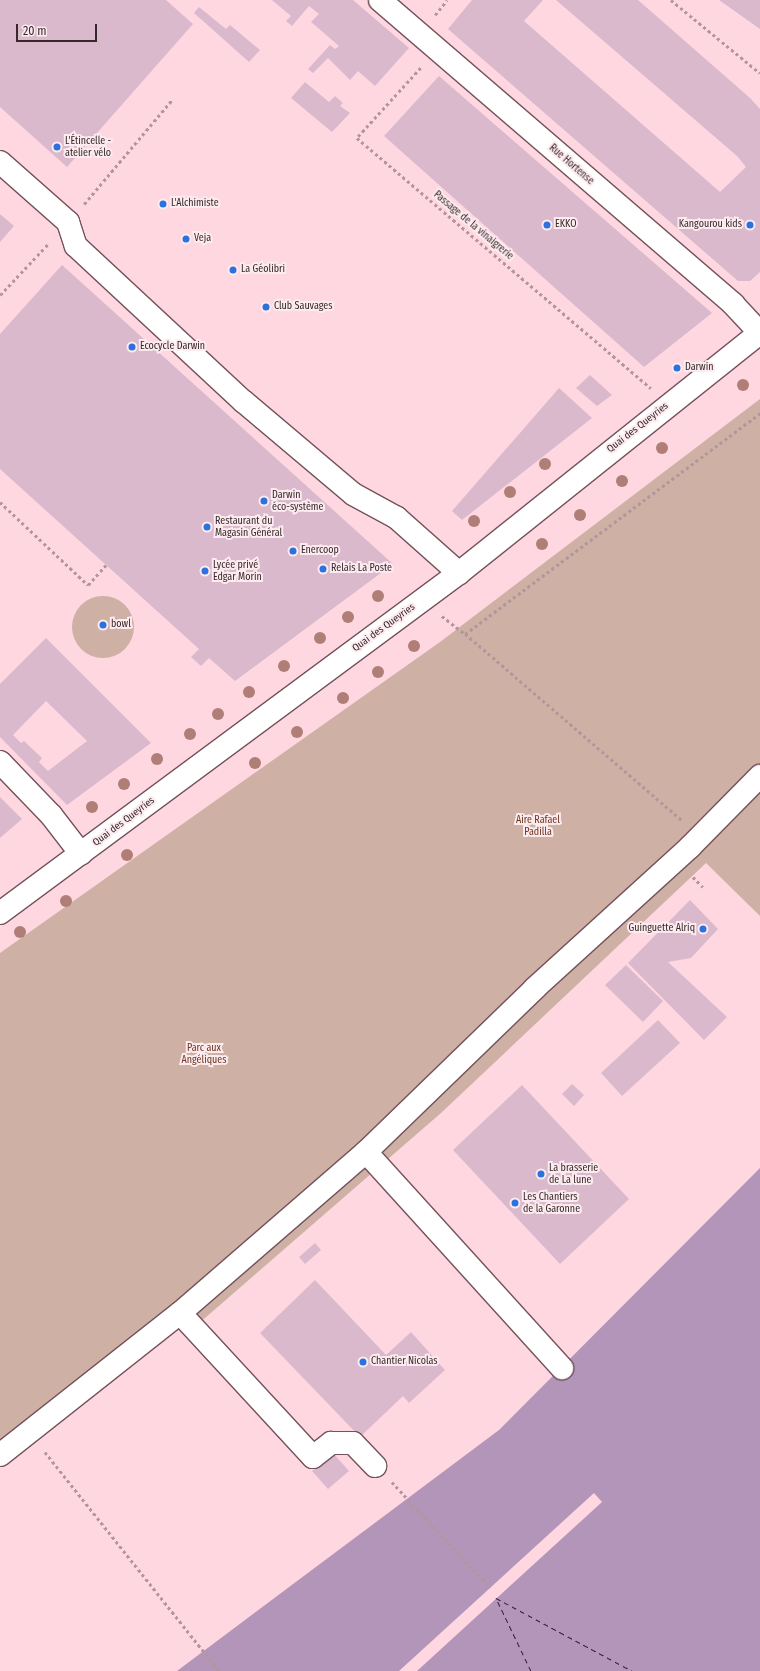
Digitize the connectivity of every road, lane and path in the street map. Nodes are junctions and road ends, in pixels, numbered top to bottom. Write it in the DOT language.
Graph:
graph roads {
  1 [pos="380,0"];
  2 [pos="671,0"];
  3 [pos="437,49"];
  4 [pos="760,73"];
  5 [pos="172,100"];
  6 [pos="0,162"];
  7 [pos="68,222"];
  8 [pos="0,295"];
  9 [pos="760,333"];
  10 [pos="669,404"];
  11 [pos="760,413"];
  12 [pos="0,502"];
  13 [pos="106,565"];
  14 [pos="459,573"];
  15 [pos="0,762"];
  16 [pos="760,776"];
  17 [pos="685,823"];
  18 [pos="81,854"];
  19 [pos="0,913"];
  20 [pos="366,1152"];
  21 [pos="180,1314"];
  22 [pos="562,1368"];
  23 [pos="29,1432"];
  24 [pos="0,1455"];
  25 [pos="375,1466"];
  26 [pos="409,1498"];
  27 [pos="490,1587"];
  28 [pos="219,1671"];
  1 -- 3 [label="street, Rue Hortense"];
  2 -- 4 [label="path"];
  3 -- 9 [label="street, Rue Hortense"];
  3 -- 10 [label="path, Passage de la vinaigrerie"];
  5 -- 7 [label="path"];
  6 -- 7 [label="street"];
  7 -- 8 [label="path"];
  7 -- 14 [label="street"];
  9 -- 10 [label="street, Quai des Queyries"];
  10 -- 14 [label="street, Quai des Queyries"];
  11 -- 17 [label="path"];
  12 -- 13 [label="path"];
  14 -- 18 [label="street, Quai des Queyries"];
  15 -- 18 [label="street"];
  16 -- 20 [label="street"];
  18 -- 19 [label="street, Quai des Queyries"];
  20 -- 21 [label="street"];
  20 -- 22 [label="street"];
  21 -- 23 [label="street"];
  21 -- 25 [label="street"];
  23 -- 24 [label="street"];
  23 -- 28 [label="path"];
  26 -- 27 [label="path"];
}
